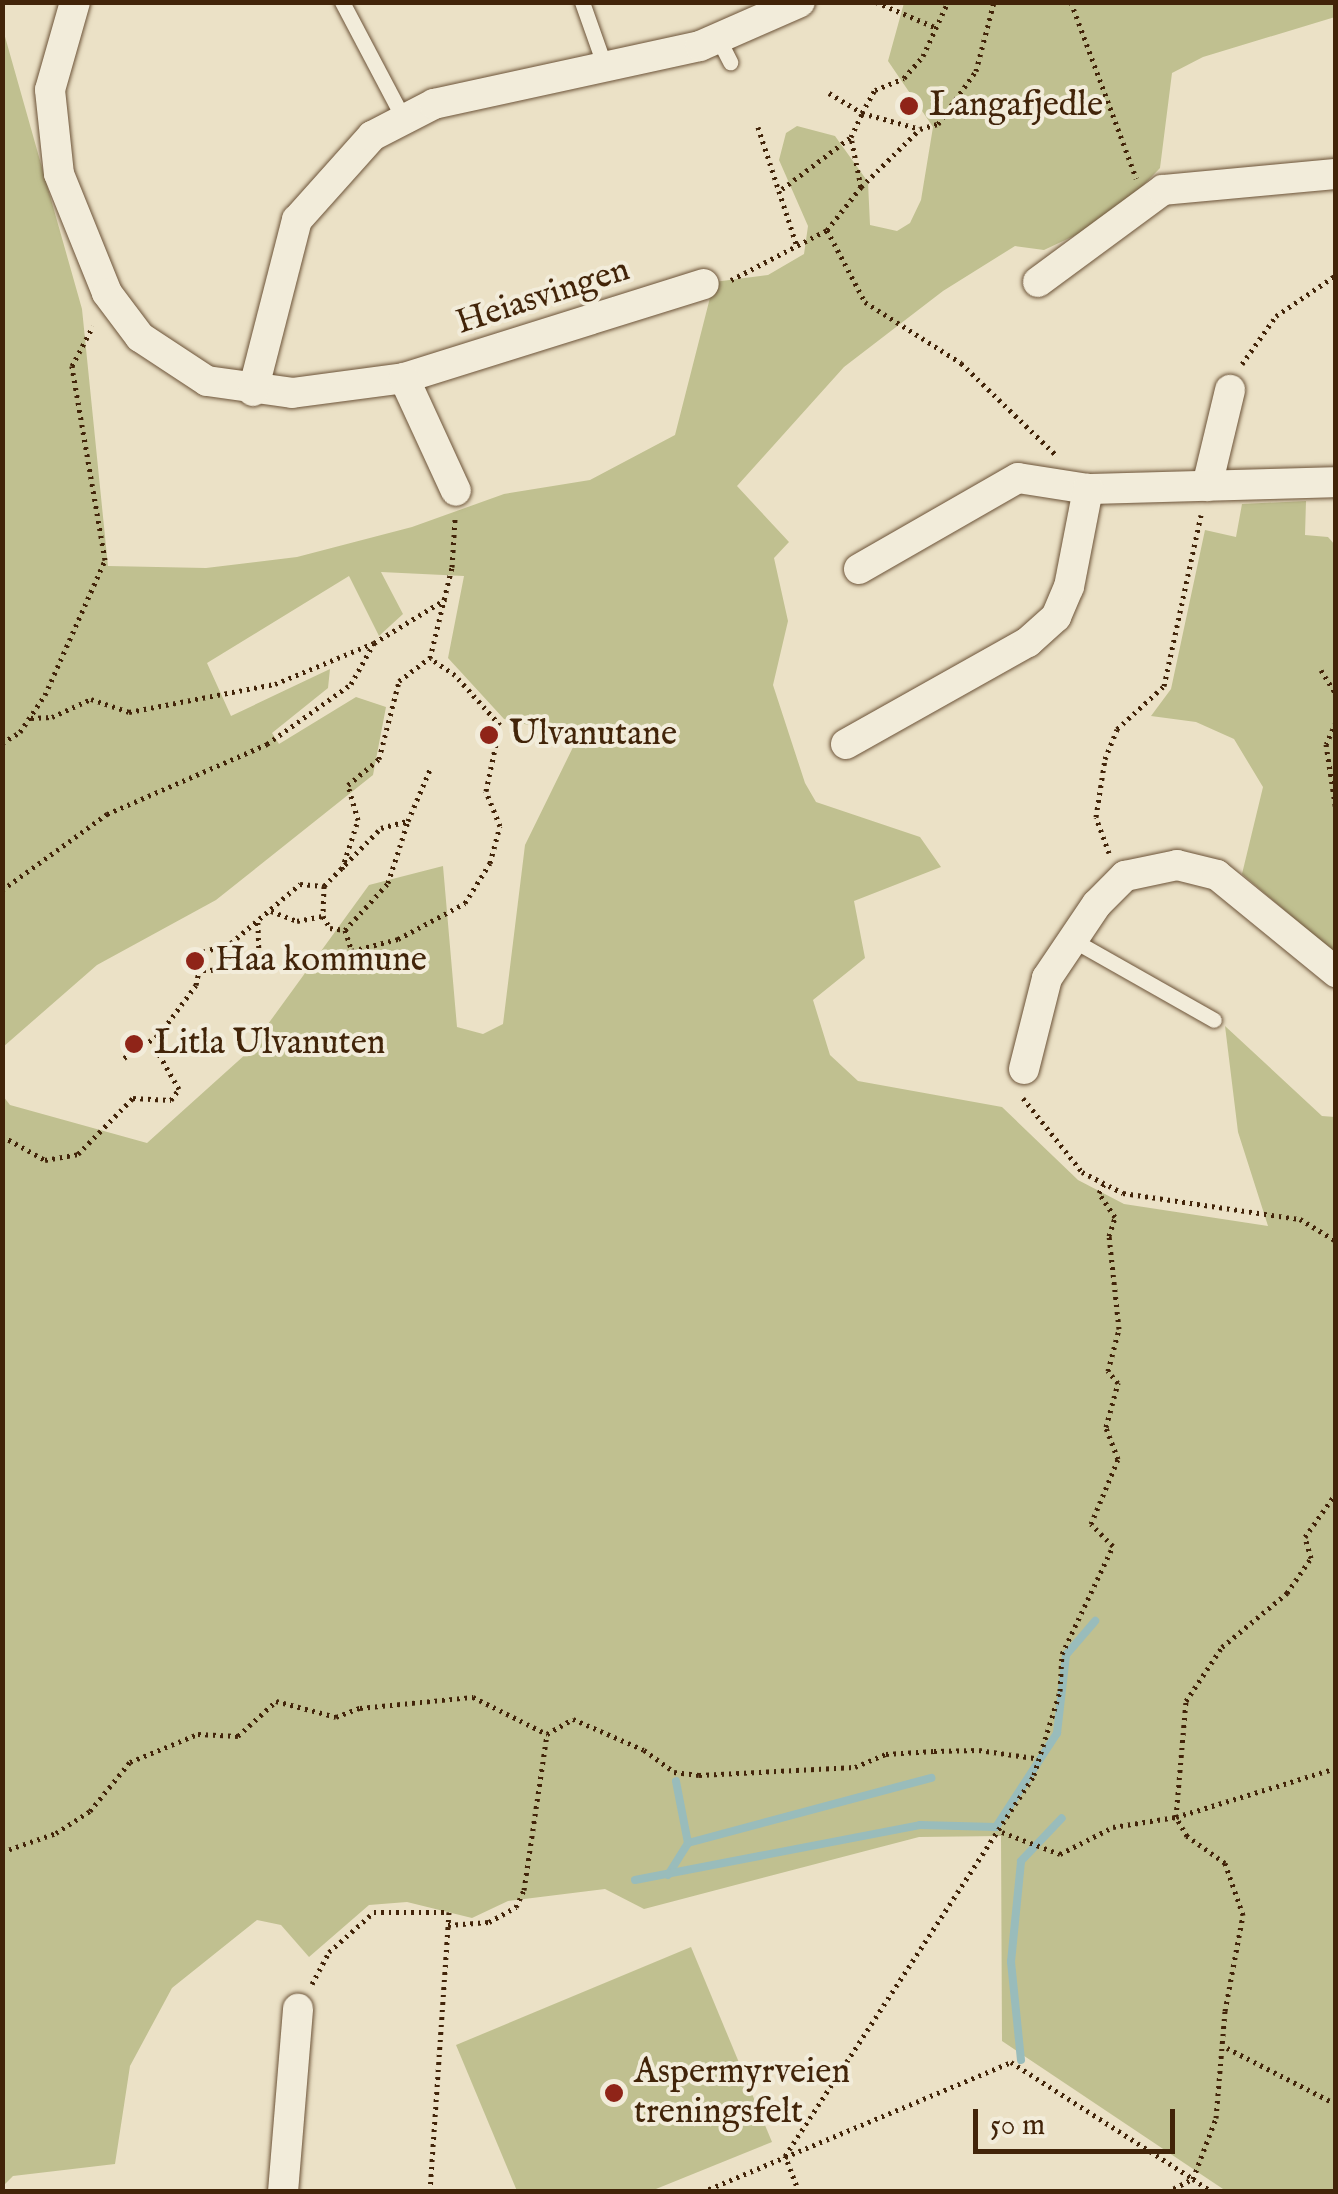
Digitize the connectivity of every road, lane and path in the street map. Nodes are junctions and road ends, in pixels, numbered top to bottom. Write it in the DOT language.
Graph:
graph roads {
  1 [pos="74,2"];
  2 [pos="342,2"];
  3 [pos="582,2"];
  4 [pos="800,2"];
  5 [pos="876,2"];
  6 [pos="948,2"];
  7 [pos="994,2"];
  8 [pos="1071,2"];
  9 [pos="936,28"];
  10 [pos="604,64"];
  11 [pos="829,93"];
  12 [pos="862,112"];
  13 [pos="402,116"];
  14 [pos="758,127"];
  15 [pos="920,130"];
  16 [pos="851,137"];
  17 [pos="1336,174"];
  18 [pos="861,187"];
  19 [pos="780,190"];
  20 [pos="1146,199"];
  21 [pos="828,230"];
  22 [pos="797,246"];
  23 [pos="1336,276"];
  24 [pos="1038,282"];
  25 [pos="704,284"];
  26 [pos="93,326"];
  27 [pos="404,378"];
  28 [pos="1230,390"];
  29 [pos="253,391"];
  30 [pos="1336,482"];
  31 [pos="1207,486"];
  32 [pos="1088,488"];
  33 [pos="456,491"];
  34 [pos="859,569"];
  35 [pos="446,599"];
  36 [pos="374,643"];
  37 [pos="430,658"];
  38 [pos="1322,670"];
  39 [pos="1336,694"];
  40 [pos="32,718"];
  41 [pos="1336,722"];
  42 [pos="1334,732"];
  43 [pos="2,743"];
  44 [pos="846,744"];
  45 [pos="431,766"];
  46 [pos="1335,772"];
  47 [pos="1336,811"];
  48 [pos="408,821"];
  49 [pos="342,869"];
  50 [pos="1125,876"];
  51 [pos="324,886"];
  52 [pos="2,890"];
  53 [pos="271,911"];
  54 [pos="322,916"];
  55 [pos="258,921"];
  56 [pos="345,930"];
  57 [pos="1071,939"];
  58 [pos="203,970"];
  59 [pos="1336,972"];
  60 [pos="1214,1020"];
  61 [pos="159,1035"];
  62 [pos="124,1058"];
  63 [pos="1024,1069"];
  64 [pos="2,1136"];
  65 [pos="1104,1184"];
  66 [pos="1336,1241"];
  67 [pos="1336,1492"];
  68 [pos="547,1734"];
  69 [pos="1034,1758"];
  70 [pos="1336,1768"];
  71 [pos="1176,1817"];
  72 [pos="1002,1832"];
  73 [pos="2,1852"];
  74 [pos="448,1924"];
  75 [pos="298,2009"];
  76 [pos="1227,2048"];
  77 [pos="1336,2104"];
  78 [pos="785,2156"];
  79 [pos="1193,2179"];
  80 [pos="283,2192"];
  81 [pos="430,2192"];
  82 [pos="702,2192"];
  83 [pos="798,2192"];
  84 [pos="1166,2192"];
  85 [pos="1212,2192"];
  1 -- 29 [label="street, Heiasvingen"];
  2 -- 13 [label="lane"];
  3 -- 10 [label="lane"];
  4 -- 10 [label="street"];
  5 -- 9 [label="path"];
  6 -- 9 [label="path"];
  7 -- 15 [label="path"];
  8 -- 20 [label="path"];
  9 -- 12 [label="path"];
  10 -- 13 [label="street"];
  11 -- 12 [label="path"];
  12 -- 15 [label="path"];
  12 -- 16 [label="path"];
  13 -- 29 [label="street"];
  14 -- 19 [label="path"];
  15 -- 18 [label="path"];
  16 -- 18 [label="path"];
  16 -- 19 [label="path"];
  17 -- 20 [label="street"];
  18 -- 21 [label="path"];
  19 -- 22 [label="path"];
  20 -- 24 [label="street"];
  21 -- 22 [label="path"];
  21 -- 32 [label="path"];
  22 -- 25 [label="path"];
  23 -- 28 [label="path"];
  25 -- 27 [label="street, Heiasvingen"];
  26 -- 40 [label="path"];
  27 -- 29 [label="street, Heiasvingen"];
  27 -- 33 [label="street"];
  28 -- 31 [label="street"];
  30 -- 31 [label="street"];
  31 -- 32 [label="street"];
  31 -- 50 [label="path"];
  32 -- 34 [label="street"];
  32 -- 44 [label="street"];
  33 -- 35 [label="path"];
  35 -- 36 [label="path"];
  35 -- 37 [label="path"];
  36 -- 40 [label="path"];
  36 -- 52 [label="path"];
  37 -- 49 [label="path"];
  37 -- 56 [label="path"];
  38 -- 39 [label="path"];
  40 -- 43 [label="path"];
  41 -- 42 [label="path"];
  42 -- 46 [label="path"];
  45 -- 48 [label="path"];
  46 -- 47 [label="path"];
  48 -- 49 [label="path"];
  48 -- 56 [label="path"];
  49 -- 51 [label="path"];
  50 -- 57 [label="street"];
  50 -- 59 [label="street"];
  51 -- 53 [label="path"];
  51 -- 54 [label="path"];
  53 -- 54 [label="path"];
  53 -- 55 [label="path"];
  54 -- 56 [label="path"];
  55 -- 58 [label="path"];
  55 -- 58 [label="path"];
  57 -- 60 [label="lane"];
  57 -- 63 [label="street"];
  58 -- 61 [label="path"];
  61 -- 62 [label="path"];
  61 -- 64 [label="path"];
  63 -- 65 [label="path"];
  65 -- 66 [label="path"];
  65 -- 69 [label="path"];
  67 -- 71 [label="path"];
  68 -- 69 [label="path"];
  68 -- 73 [label="path"];
  68 -- 74 [label="path"];
  69 -- 72 [label="path"];
  70 -- 71 [label="path"];
  71 -- 72 [label="path"];
  71 -- 76 [label="path"];
  72 -- 78 [label="path"];
  74 -- 75 [label="path"];
  74 -- 81 [label="path"];
  75 -- 80 [label="street"];
  76 -- 77 [label="path"];
  76 -- 79 [label="path"];
  78 -- 79 [label="path"];
  78 -- 82 [label="path"];
  78 -- 83 [label="path"];
  79 -- 84 [label="path"];
  79 -- 85 [label="path"];
}
